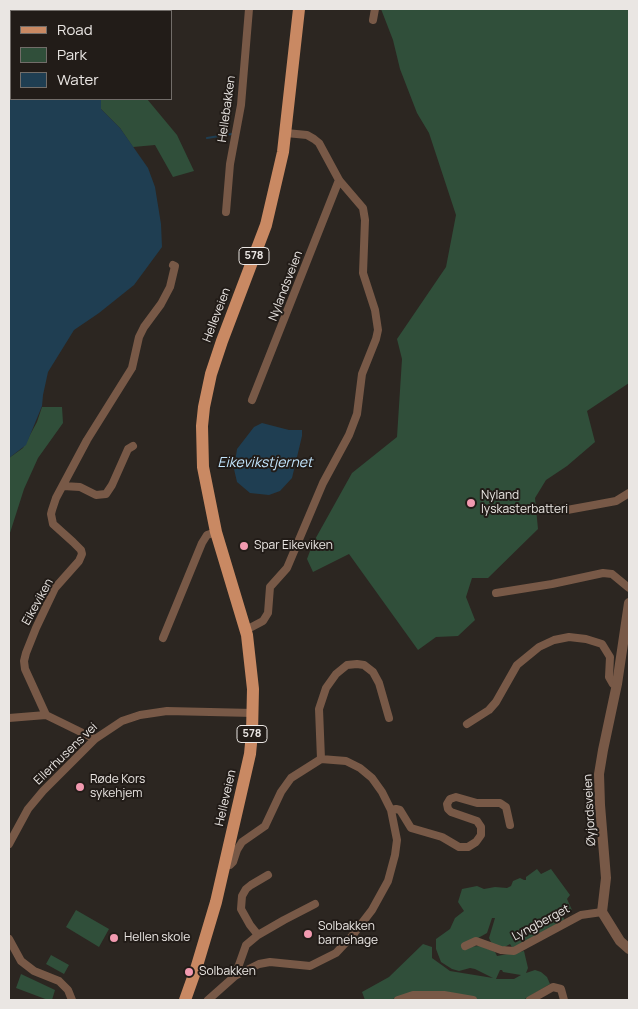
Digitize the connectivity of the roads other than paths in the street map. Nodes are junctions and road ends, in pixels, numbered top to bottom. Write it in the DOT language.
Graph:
graph roads {
  1 [pos="249,9"];
  2 [pos="299,9"];
  3 [pos="375,9"];
  4 [pos="373,20"];
  5 [pos="286,133"];
  6 [pos="339,180"];
  7 [pos="226,212"];
  8 [pos="172,264"];
  9 [pos="178,278"];
  10 [pos="142,330"];
  11 [pos="252,400"];
  12 [pos="133,446"];
  13 [pos="63,486"];
  14 [pos="629,493"];
  15 [pos="553,508"];
  16 [pos="216,532"];
  17 [pos="629,588"];
  18 [pos="496,593"];
  19 [pos="629,603"];
  20 [pos="246,630"];
  21 [pos="164,638"];
  22 [pos="617,684"];
  23 [pos="253,713"];
  24 [pos="46,715"];
  25 [pos="9,718"];
  26 [pos="389,718"];
  27 [pos="467,724"];
  28 [pos="95,739"];
  29 [pos="321,759"];
  30 [pos="392,810"];
  31 [pos="510,825"];
  32 [pos="9,844"];
  33 [pos="225,865"];
  34 [pos="268,875"];
  35 [pos="315,904"];
  36 [pos="602,912"];
  37 [pos="258,935"];
  38 [pos="9,939"];
  39 [pos="464,946"];
  40 [pos="629,949"];
  41 [pos="196,969"];
  42 [pos="235,976"];
  43 [pos="72,1000"];
  44 [pos="184,1000"];
  45 [pos="189,1000"];
  46 [pos="208,1000"];
  47 [pos="398,1000"];
  48 [pos="473,1000"];
  49 [pos="530,1000"];
  50 [pos="564,1000"];
  1 -- 7 [label="street, Hellebakken"];
  2 -- 5 [label="main road, Helleveien / 578"];
  3 -- 4 [label="street"];
  5 -- 6 [label="street"];
  5 -- 16 [label="main road, Helleveien / 578"];
  6 -- 11 [label="street, Nylandsveien"];
  6 -- 20 [label="street"];
  8 -- 10 [label="street, Eikeviken"];
  9 -- 10 [label="street"];
  10 -- 13 [label="street, Eikeviken"];
  12 -- 13 [label="street"];
  13 -- 24 [label="street, Eikeviken"];
  14 -- 15 [label="street"];
  16 -- 20 [label="main road, Helleveien / 578"];
  16 -- 21 [label="street"];
  17 -- 18 [label="street"];
  19 -- 22 [label="street, Øyjordsveien"];
  20 -- 23 [label="main road, Helleveien / 578"];
  22 -- 27 [label="street"];
  22 -- 36 [label="street, Øyjordsveien"];
  23 -- 28 [label="street, Ellerhusens vei"];
  23 -- 33 [label="main road, Helleveien / 578"];
  24 -- 25 [label="street"];
  24 -- 28 [label="street"];
  26 -- 29 [label="street"];
  28 -- 32 [label="street, Ellerhusens vei"];
  29 -- 30 [label="street"];
  29 -- 33 [label="street"];
  30 -- 31 [label="street"];
  30 -- 42 [label="street"];
  33 -- 41 [label="main road, Helleveien / 578"];
  34 -- 37 [label="street"];
  35 -- 37 [label="street"];
  36 -- 39 [label="street, Lyngberget"];
  36 -- 40 [label="street"];
  37 -- 42 [label="street"];
  38 -- 43 [label="street"];
  41 -- 44 [label="main road, Helleveien / 578"];
  41 -- 45 [label="main road, Helleveien / 578"];
  42 -- 46 [label="street"];
  47 -- 48 [label="street"];
  49 -- 50 [label="street"];
}
